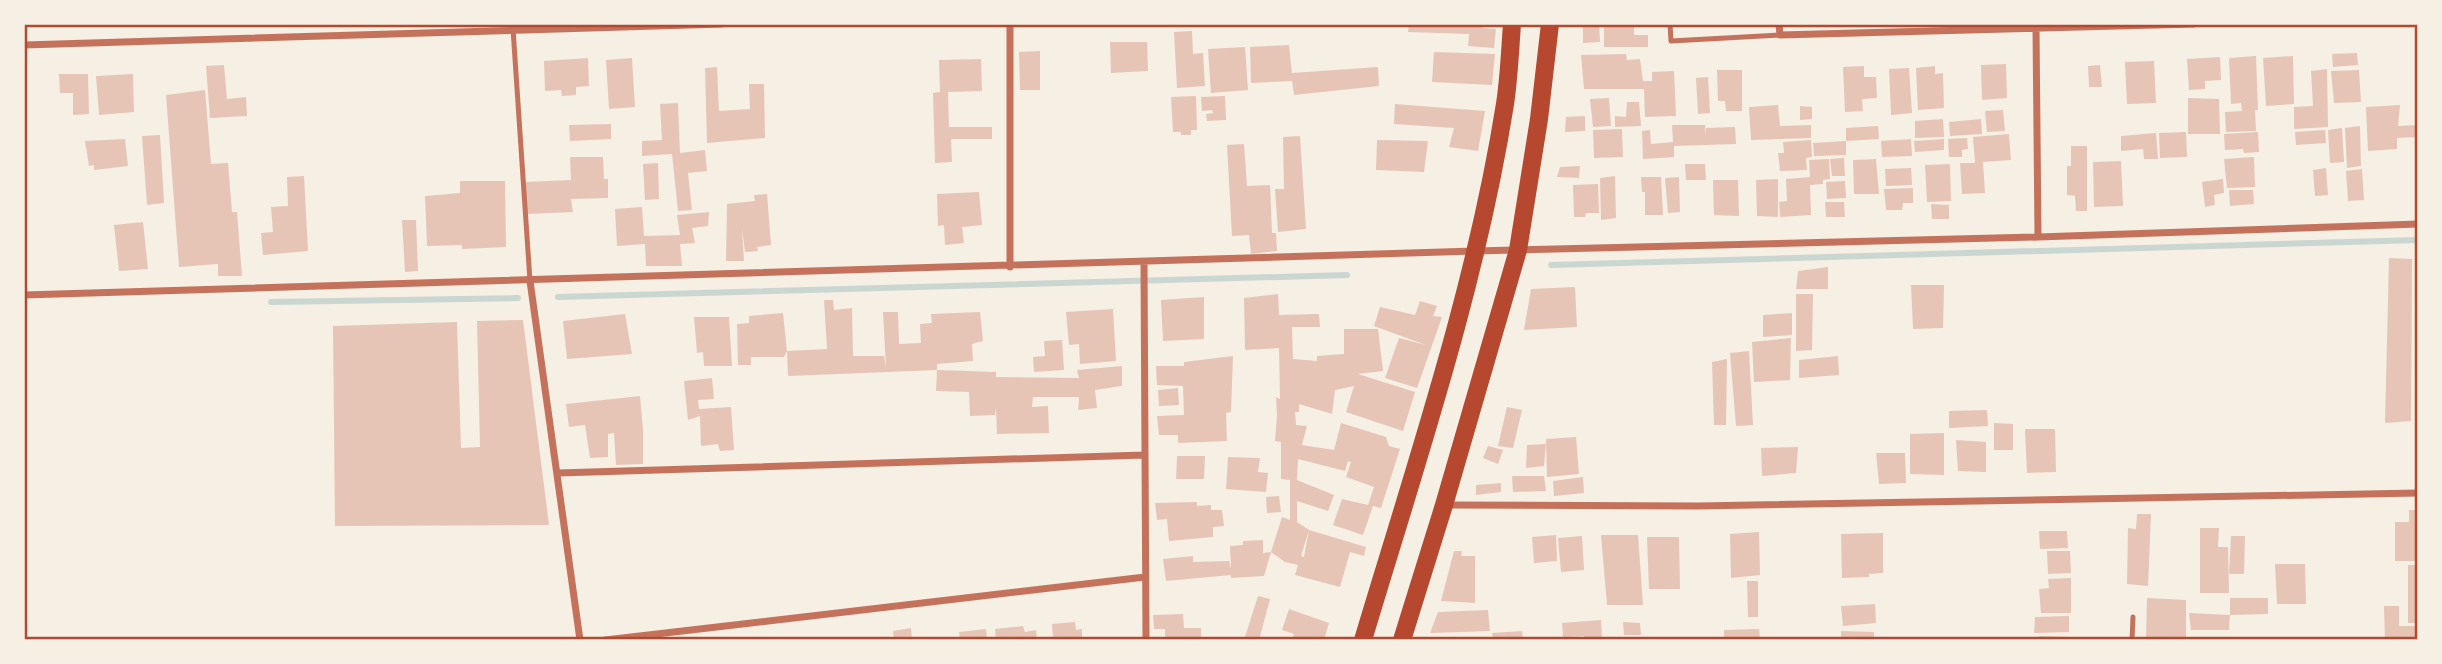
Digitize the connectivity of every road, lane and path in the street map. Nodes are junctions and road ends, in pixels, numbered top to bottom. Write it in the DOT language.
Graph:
graph roads {
  1 [pos="722,24"];
  2 [pos="1010,24"];
  3 [pos="1512,24"];
  4 [pos="1550,24"];
  5 [pos="1670,24"];
  6 [pos="1779,24"];
  7 [pos="2194,24"];
  8 [pos="2082,26"];
  9 [pos="1975,27"];
  10 [pos="513,29"];
  11 [pos="2036,29"];
  12 [pos="1780,35"];
  13 [pos="24,45"];
  14 [pos="2417,224"];
  15 [pos="2038,237"];
  16 [pos="1518,250"];
  17 [pos="1475,251"];
  18 [pos="1144,263"];
  19 [pos="1010,267"];
  20 [pos="530,281"];
  21 [pos="24,295"];
  22 [pos="1144,455"];
  23 [pos="558,473"];
  24 [pos="2417,493"];
  25 [pos="1444,505"];
  26 [pos="1145,577"];
  27 [pos="2133,617"];
  28 [pos="580,639"];
  29 [pos="605,639"];
  30 [pos="1146,639"];
  31 [pos="1363,639"];
  32 [pos="1402,639"];
  33 [pos="2132,639"];
  1 -- 10 [label="street"];
  2 -- 19 [label="street"];
  3 -- 17 [label="main road"];
  4 -- 16 [label="main road"];
  5 -- 12 [label="lane"];
  6 -- 12 [label="street"];
  7 -- 8 [label="street"];
  8 -- 11 [label="street"];
  9 -- 11 [label="street"];
  9 -- 12 [label="street"];
  10 -- 13 [label="street"];
  10 -- 20 [label="lane"];
  11 -- 15 [label="street"];
  14 -- 15 [label="street"];
  15 -- 16 [label="street"];
  16 -- 17 [label="street"];
  16 -- 25 [label="main road"];
  17 -- 18 [label="street"];
  17 -- 31 [label="main road"];
  18 -- 19 [label="street"];
  18 -- 22 [label="street"];
  19 -- 20 [label="street"];
  20 -- 21 [label="street"];
  20 -- 23 [label="street"];
  22 -- 23 [label="street"];
  22 -- 26 [label="street"];
  23 -- 28 [label="street"];
  24 -- 25 [label="street"];
  25 -- 32 [label="main road"];
  26 -- 29 [label="street"];
  26 -- 30 [label="street"];
  27 -- 33 [label="lane"];
}
